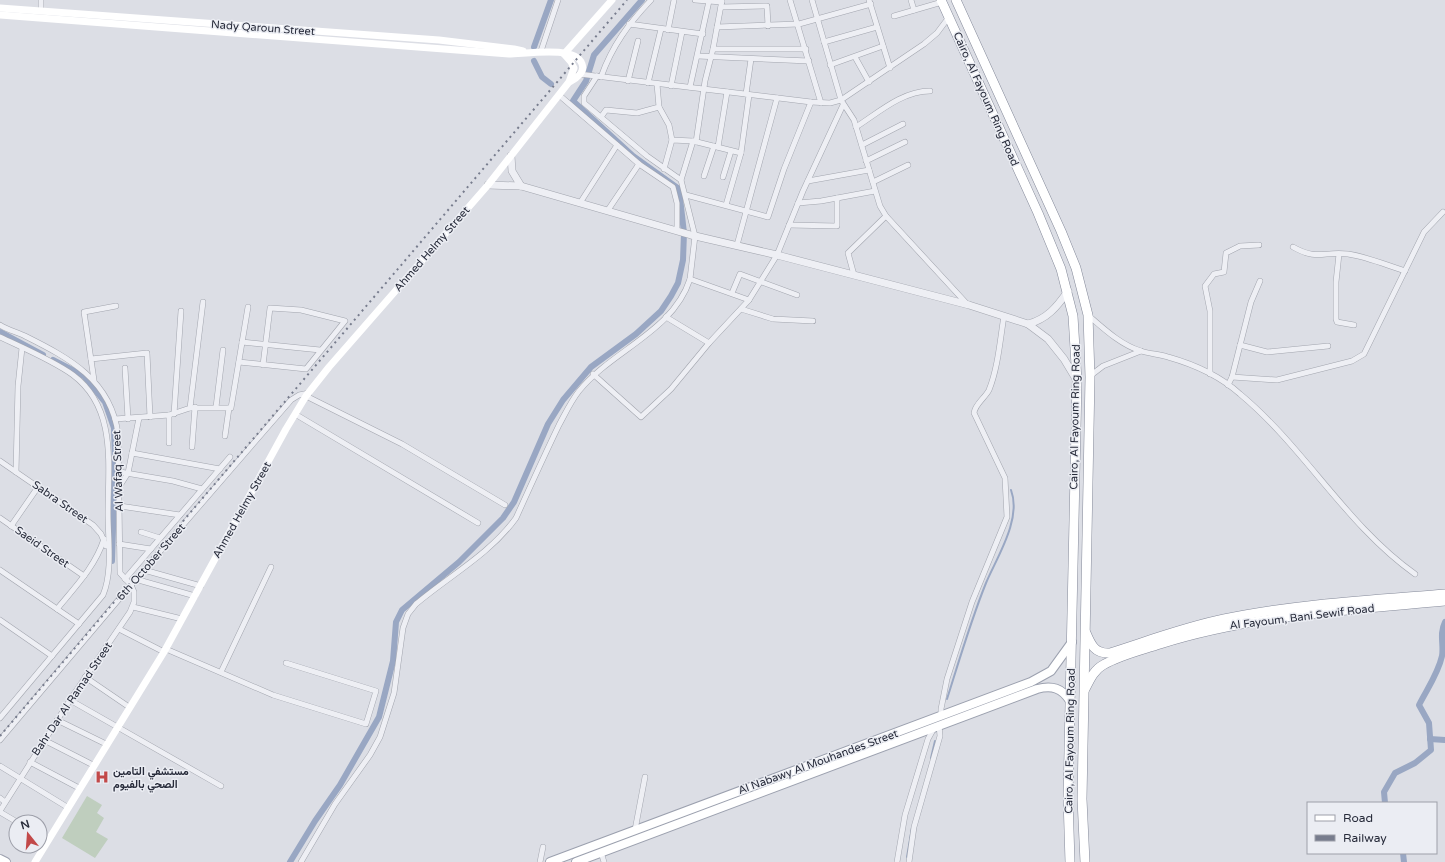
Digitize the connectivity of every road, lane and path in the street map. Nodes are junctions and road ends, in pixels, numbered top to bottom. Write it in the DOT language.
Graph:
graph roads {
  1 [pos="40,0"];
  2 [pos="558,0"];
  3 [pos="612,0"];
  4 [pos="651,0"];
  5 [pos="674,0"];
  6 [pos="695,0"];
  7 [pos="790,0"];
  8 [pos="819,0"];
  9 [pos="910,0"];
  10 [pos="957,0"];
  11 [pos="709,1"];
  12 [pos="812,1"];
  13 [pos="942,1"];
  14 [pos="870,2"];
  15 [pos="721,3"];
  16 [pos="0,8"];
  17 [pos="914,10"];
  18 [pos="40,11"];
  19 [pos="0,15"];
  20 [pos="894,16"];
  21 [pos="73,17"];
  22 [pos="949,17"];
  23 [pos="817,20"];
  24 [pos="630,24"];
  25 [pos="799,24"];
  26 [pos="768,26"];
  27 [pos="717,27"];
  28 [pos="877,27"];
  29 [pos="661,29"];
  30 [pos="668,30"];
  31 [pos="682,32"];
  32 [pos="703,34"];
  33 [pos="638,42"];
  34 [pos="824,42"];
  35 [pos="883,46"];
  36 [pos="806,49"];
  37 [pos="713,50"];
  38 [pos="541,51"];
  39 [pos="564,54"];
  40 [pos="698,56"];
  41 [pos="855,56"];
  42 [pos="711,58"];
  43 [pos="751,59"];
  44 [pos="809,61"];
  45 [pos="830,65"];
  46 [pos="890,68"];
  47 [pos="580,74"];
  48 [pos="598,76"];
  49 [pos="628,81"];
  50 [pos="869,82"];
  51 [pos="648,83"];
  52 [pos="657,84"];
  53 [pos="671,86"];
  54 [pos="690,88"];
  55 [pos="704,89"];
  56 [pos="930,91"];
  57 [pos="727,92"];
  58 [pos="748,94"];
  59 [pos="559,95"];
  60 [pos="777,98"];
  61 [pos="811,102"];
  62 [pos="842,102"];
  63 [pos="821,103"];
  64 [pos="659,107"];
  65 [pos="601,117"];
  66 [pos="904,124"];
  67 [pos="856,127"];
  68 [pos="1019,138"];
  69 [pos="672,140"];
  70 [pos="695,142"];
  71 [pos="905,142"];
  72 [pos="1006,144"];
  73 [pos="617,145"];
  74 [pos="862,145"];
  75 [pos="716,147"];
  76 [pos="731,151"];
  77 [pos="741,153"];
  78 [pos="511,156"];
  79 [pos="866,161"];
  80 [pos="639,164"];
  81 [pos="908,165"];
  82 [pos="664,169"];
  83 [pos="869,170"];
  84 [pos="704,176"];
  85 [pos="723,177"];
  86 [pos="682,180"];
  87 [pos="808,181"];
  88 [pos="873,182"];
  89 [pos="488,185"];
  90 [pos="521,186"];
  91 [pos="875,191"];
  92 [pos="686,195"];
  93 [pos="837,198"];
  94 [pos="580,203"];
  95 [pos="798,203"];
  96 [pos="726,205"];
  97 [pos="608,210"];
  98 [pos="747,211"];
  99 [pos="1443,212"];
  100 [pos="886,216"];
  101 [pos="789,225"];
  102 [pos="679,231"];
  103 [pos="693,235"];
  104 [pos="737,245"];
  105 [pos="1259,245"];
  106 [pos="1293,247"];
  107 [pos="1339,254"];
  108 [pos="777,255"];
  109 [pos="1405,271"];
  110 [pos="854,275"];
  111 [pos="690,278"];
  112 [pos="1260,281"];
  113 [pos="761,283"];
  114 [pos="1068,291"];
  115 [pos="732,293"];
  116 [pos="797,295"];
  117 [pos="749,300"];
  118 [pos="203,302"];
  119 [pos="969,305"];
  120 [pos="116,306"];
  121 [pos="248,307"];
  122 [pos="741,309"];
  123 [pos="181,311"];
  124 [pos="1088,315"];
  125 [pos="1004,316"];
  126 [pos="666,317"];
  127 [pos="813,320"];
  128 [pos="1028,324"];
  129 [pos="1354,325"];
  130 [pos="0,326"];
  131 [pos="0,337"];
  132 [pos="242,342"];
  133 [pos="709,343"];
  134 [pos="266,345"];
  135 [pos="1240,346"];
  136 [pos="1328,346"];
  137 [pos="22,348"];
  138 [pos="223,350"];
  139 [pos="320,350"];
  140 [pos="1140,351"];
  141 [pos="91,359"];
  142 [pos="239,362"];
  143 [pos="263,365"];
  144 [pos="125,368"];
  145 [pos="593,374"];
  146 [pos="1210,374"];
  147 [pos="1090,377"];
  148 [pos="1232,378"];
  149 [pos="94,381"];
  150 [pos="1077,381"];
  151 [pos="1228,385"];
  152 [pos="307,395"];
  153 [pos="216,407"];
  154 [pos="193,408"];
  155 [pos="229,408"];
  156 [pos="172,414"];
  157 [pos="295,414"];
  158 [pos="150,417"];
  159 [pos="139,418"];
  160 [pos="128,419"];
  161 [pos="115,420"];
  162 [pos="225,436"];
  163 [pos="169,443"];
  164 [pos="192,447"];
  165 [pos="132,453"];
  166 [pos="230,457"];
  167 [pos="0,461"];
  168 [pos="220,469"];
  169 [pos="16,472"];
  170 [pos="120,472"];
  171 [pos="128,473"];
  172 [pos="120,485"];
  173 [pos="38,487"];
  174 [pos="202,489"];
  175 [pos="505,505"];
  176 [pos="120,506"];
  177 [pos="180,514"];
  178 [pos="0,518"];
  179 [pos="478,523"];
  180 [pos="11,526"];
  181 [pos="142,532"];
  182 [pos="1073,532"];
  183 [pos="1088,532"];
  184 [pos="160,538"];
  185 [pos="104,539"];
  186 [pos="119,544"];
  187 [pos="151,549"];
  188 [pos="108,553"];
  189 [pos="119,561"];
  190 [pos="108,562"];
  191 [pos="271,567"];
  192 [pos="0,570"];
  193 [pos="144,570"];
  194 [pos="1415,574"];
  195 [pos="84,576"];
  196 [pos="125,579"];
  197 [pos="136,579"];
  198 [pos="131,585"];
  199 [pos="201,586"];
  200 [pos="1445,594"];
  201 [pos="195,596"];
  202 [pos="1445,601"];
  203 [pos="133,607"];
  204 [pos="57,609"];
  205 [pos="182,619"];
  206 [pos="0,620"];
  207 [pos="79,624"];
  208 [pos="119,629"];
  209 [pos="1084,631"];
  210 [pos="1072,642"];
  211 [pos="165,650"];
  212 [pos="52,656"];
  213 [pos="286,663"];
  214 [pos="222,672"];
  215 [pos="84,677"];
  216 [pos="1084,692"];
  217 [pos="70,700"];
  218 [pos="1070,701"];
  219 [pos="129,707"];
  220 [pos="941,716"];
  221 [pos="0,718"];
  222 [pos="57,720"];
  223 [pos="939,725"];
  224 [pos="117,726"];
  225 [pos="0,740"];
  226 [pos="44,740"];
  227 [pos="106,744"];
  228 [pos="30,762"];
  229 [pos="1069,763"];
  230 [pos="1083,764"];
  231 [pos="93,765"];
  232 [pos="0,766"];
  233 [pos="809,769"];
  234 [pos="645,776"];
  235 [pos="20,780"];
  236 [pos="221,786"];
  237 [pos="79,788"];
  238 [pos="0,798"];
  239 [pos="5,802"];
  240 [pos="67,807"];
  241 [pos="0,811"];
  242 [pos="635,830"];
  243 [pos="48,839"];
  244 [pos="543,847"];
  245 [pos="601,852"];
  246 [pos="0,859"];
  247 [pos="6,862"];
  248 [pos="301,862"];
  249 [pos="540,862"];
  250 [pos="550,862"];
  251 [pos="576,862"];
  252 [pos="604,862"];
  253 [pos="897,862"];
  254 [pos="909,862"];
  255 [pos="1070,862"];
  256 [pos="1085,862"];
  1 -- 18 [label="street"];
  2 -- 38 [label="street"];
  3 -- 39 [label="main road"];
  4 -- 24 [label="street"];
  5 -- 30 [label="street"];
  6 -- 11 [label="street"];
  7 -- 25 [label="street"];
  8 -- 12 [label="street"];
  9 -- 17 [label="street"];
  10 -- 68 [label="highway, Cairo, Al Fayoum Ring Road"];
  11 -- 15 [label="street"];
  11 -- 32 [label="street"];
  12 -- 23 [label="street"];
  13 -- 17 [label="street"];
  13 -- 22 [label="highway, Cairo, Al Fayoum Ring Road"];
  14 -- 23 [label="street"];
  14 -- 28 [label="street"];
  15 -- 26 [label="street"];
  15 -- 27 [label="street"];
  16 -- 18 [label="main road, Nady Qaroun Street"];
  17 -- 20 [label="street"];
  18 -- 21 [label="main road, Nady Qaroun Street"];
  19 -- 21 [label="main road, Nady Qaroun Street"];
  21 -- 38 [label="main road, Nady Qaroun Street"];
  22 -- 46 [label="street"];
  22 -- 72 [label="highway, Cairo, Al Fayoum Ring Road"];
  23 -- 25 [label="street"];
  23 -- 34 [label="street"];
  24 -- 29 [label="street"];
  24 -- 48 [label="street"];
  25 -- 26 [label="street"];
  25 -- 36 [label="street"];
  26 -- 27 [label="street"];
  27 -- 37 [label="street"];
  28 -- 34 [label="street"];
  28 -- 35 [label="street"];
  29 -- 30 [label="street"];
  29 -- 51 [label="street"];
  30 -- 31 [label="street"];
  31 -- 32 [label="street"];
  31 -- 53 [label="street"];
  32 -- 40 [label="street"];
  33 -- 49 [label="street"];
  34 -- 45 [label="street"];
  35 -- 41 [label="street"];
  35 -- 46 [label="street"];
  36 -- 37 [label="street"];
  36 -- 44 [label="street"];
  37 -- 42 [label="street"];
  38 -- 39 [label="main road, Nady Qaroun Street"];
  39 -- 47 [label="main road, Nady Qaroun Street"];
  40 -- 42 [label="street"];
  40 -- 54 [label="street"];
  41 -- 45 [label="street"];
  41 -- 50 [label="street"];
  42 -- 43 [label="street"];
  42 -- 55 [label="street"];
  43 -- 44 [label="street"];
  43 -- 58 [label="street"];
  44 -- 63 [label="street"];
  45 -- 62 [label="street"];
  46 -- 50 [label="street"];
  47 -- 48 [label="street"];
  47 -- 59 [label="main road, Ahmed Helmy Street"];
  48 -- 49 [label="street"];
  48 -- 65 [label="street"];
  49 -- 51 [label="street"];
  50 -- 62 [label="street"];
  51 -- 52 [label="street"];
  52 -- 53 [label="street"];
  52 -- 64 [label="street"];
  53 -- 54 [label="street"];
  54 -- 55 [label="street"];
  55 -- 57 [label="street"];
  55 -- 70 [label="street"];
  56 -- 67 [label="street"];
  57 -- 58 [label="street"];
  57 -- 75 [label="street"];
  58 -- 60 [label="street"];
  58 -- 77 [label="street"];
  59 -- 73 [label="street"];
  59 -- 78 [label="main road, Ahmed Helmy Street"];
  60 -- 61 [label="street"];
  60 -- 98 [label="street"];
  61 -- 63 [label="street"];
  61 -- 98 [label="street"];
  62 -- 63 [label="street"];
  62 -- 67 [label="street"];
  62 -- 87 [label="street"];
  64 -- 65 [label="street"];
  64 -- 69 [label="street"];
  65 -- 82 [label="street"];
  66 -- 74 [label="street"];
  67 -- 74 [label="street"];
  68 -- 72 [label="highway"];
  68 -- 124 [label="highway, Cairo, Al Fayoum Ring Road"];
  69 -- 70 [label="street"];
  69 -- 82 [label="street"];
  70 -- 75 [label="street"];
  70 -- 86 [label="street"];
  71 -- 79 [label="street"];
  72 -- 114 [label="highway, Cairo, Al Fayoum Ring Road"];
  73 -- 80 [label="street"];
  73 -- 94 [label="street"];
  74 -- 79 [label="street"];
  75 -- 76 [label="street"];
  75 -- 84 [label="street"];
  76 -- 77 [label="street"];
  76 -- 85 [label="street"];
  77 -- 96 [label="street"];
  78 -- 89 [label="main road, Ahmed Helmy Street"];
  78 -- 90 [label="street"];
  79 -- 83 [label="street"];
  80 -- 97 [label="street"];
  80 -- 102 [label="street"];
  81 -- 88 [label="street"];
  82 -- 86 [label="street"];
  83 -- 87 [label="street"];
  83 -- 88 [label="street"];
  86 -- 92 [label="street"];
  87 -- 95 [label="street"];
  88 -- 91 [label="street"];
  89 -- 90 [label="street"];
  89 -- 152 [label="main road, Ahmed Helmy Street"];
  90 -- 94 [label="street"];
  91 -- 93 [label="street"];
  91 -- 100 [label="street"];
  92 -- 96 [label="street"];
  92 -- 103 [label="street"];
  93 -- 95 [label="street"];
  93 -- 101 [label="street"];
  94 -- 97 [label="street"];
  95 -- 101 [label="street"];
  96 -- 98 [label="street"];
  97 -- 102 [label="street"];
  98 -- 104 [label="street"];
  99 -- 109 [label="street"];
  100 -- 110 [label="street"];
  100 -- 119 [label="street"];
  101 -- 108 [label="street"];
  102 -- 103 [label="street"];
  103 -- 104 [label="street"];
  103 -- 111 [label="street"];
  104 -- 108 [label="street"];
  105 -- 146 [label="street"];
  106 -- 107 [label="street"];
  107 -- 109 [label="street"];
  107 -- 129 [label="street"];
  108 -- 110 [label="street"];
  108 -- 113 [label="street"];
  109 -- 148 [label="street"];
  110 -- 119 [label="street"];
  111 -- 115 [label="street"];
  111 -- 126 [label="street"];
  112 -- 135 [label="street"];
  113 -- 115 [label="street"];
  113 -- 116 [label="street"];
  113 -- 117 [label="street"];
  114 -- 128 [label="street"];
  114 -- 150 [label="highway, Cairo, Al Fayoum Ring Road"];
  115 -- 117 [label="street"];
  117 -- 122 [label="street"];
  118 -- 154 [label="street"];
  119 -- 125 [label="street"];
  120 -- 141 [label="street"];
  121 -- 132 [label="street"];
  122 -- 127 [label="street"];
  122 -- 133 [label="street"];
  123 -- 156 [label="street"];
  124 -- 140 [label="street"];
  124 -- 147 [label="highway, Cairo, Al Fayoum Ring Road"];
  125 -- 128 [label="street"];
  125 -- 220 [label="street"];
  126 -- 133 [label="street"];
  126 -- 145 [label="street"];
  128 -- 150 [label="street"];
  130 -- 149 [label="street, Al Wafaq Street"];
  131 -- 137 [label="street, Al Wafaq Street"];
  132 -- 134 [label="street"];
  132 -- 142 [label="street"];
  133 -- 145 [label="street"];
  134 -- 139 [label="street"];
  134 -- 139 [label="street"];
  134 -- 143 [label="street"];
  135 -- 136 [label="street"];
  135 -- 148 [label="street"];
  137 -- 169 [label="street"];
  137 -- 188 [label="street, Al Wafaq Street"];
  138 -- 153 [label="street"];
  139 -- 143 [label="street"];
  140 -- 146 [label="street"];
  140 -- 147 [label="street"];
  141 -- 149 [label="street"];
  141 -- 158 [label="street"];
  142 -- 143 [label="street"];
  142 -- 155 [label="street"];
  144 -- 160 [label="street"];
  145 -- 248 [label="street"];
  146 -- 151 [label="street"];
  147 -- 183 [label="highway, Cairo, Al Fayoum Ring Road"];
  148 -- 151 [label="street"];
  149 -- 161 [label="street, Al Wafaq Street"];
  150 -- 182 [label="highway, Cairo, Al Fayoum Ring Road"];
  151 -- 194 [label="street"];
  152 -- 157 [label="main road, Ahmed Helmy Street"];
  152 -- 175 [label="street"];
  152 -- 193 [label="street, 6th October Street"];
  153 -- 154 [label="street"];
  153 -- 155 [label="street"];
  154 -- 156 [label="street"];
  154 -- 164 [label="street"];
  155 -- 162 [label="street"];
  156 -- 158 [label="street"];
  156 -- 163 [label="street"];
  157 -- 179 [label="street"];
  157 -- 199 [label="main road, Ahmed Helmy Street"];
  158 -- 159 [label="street"];
  159 -- 160 [label="street"];
  159 -- 165 [label="street"];
  160 -- 161 [label="street"];
  161 -- 170 [label="street, Al Wafaq Street"];
  165 -- 168 [label="street"];
  165 -- 171 [label="street"];
  166 -- 168 [label="street, 6th October Street"];
  167 -- 169 [label="street, Sabra Street"];
  168 -- 174 [label="street, 6th October Street"];
  169 -- 173 [label="street, Sabra Street"];
  170 -- 171 [label="street"];
  170 -- 172 [label="street, Al Wafaq Street"];
  171 -- 172 [label="street"];
  171 -- 174 [label="street"];
  172 -- 176 [label="street, Al Wafaq Street"];
  173 -- 180 [label="street"];
  173 -- 185 [label="street, Sabra Street"];
  174 -- 177 [label="street, 6th October Street"];
  176 -- 177 [label="street"];
  176 -- 186 [label="street, Al Wafaq Street"];
  177 -- 184 [label="street, 6th October Street"];
  178 -- 180 [label="street, Saeid Street"];
  180 -- 195 [label="street, Saeid Street"];
  181 -- 184 [label="street"];
  182 -- 183 [label="highway"];
  182 -- 210 [label="highway, Cairo, Al Fayoum Ring Road"];
  183 -- 209 [label="highway, Cairo, Al Fayoum Ring Road"];
  184 -- 187 [label="street, 6th October Street"];
  185 -- 188 [label="street, Sabra Street"];
  185 -- 195 [label="street"];
  186 -- 187 [label="street"];
  186 -- 189 [label="street, Al Wafaq Street"];
  187 -- 196 [label="street, 6th October Street"];
  188 -- 190 [label="street, Al Wafaq Street"];
  189 -- 190 [label="street"];
  189 -- 196 [label="street, Al Wafaq Street"];
  190 -- 207 [label="street, Al Wafaq Street"];
  191 -- 214 [label="street"];
  192 -- 204 [label="street"];
  193 -- 197 [label="street, 6th October Street"];
  193 -- 199 [label="street"];
  195 -- 204 [label="street"];
  196 -- 198 [label="street"];
  197 -- 198 [label="street, 6th October Street"];
  197 -- 201 [label="street"];
  198 -- 203 [label="street"];
  198 -- 225 [label="street, 6th October Street"];
  199 -- 201 [label="main road, Ahmed Helmy Street"];
  200 -- 209 [label="highway, Al Fayoum, Bani Sewif Road"];
  201 -- 205 [label="main road, Ahmed Helmy Street"];
  202 -- 216 [label="highway, Al Fayoum, Bani Sewif Road"];
  203 -- 205 [label="street"];
  203 -- 208 [label="street, Bahr Dar Al Ramad Street"];
  204 -- 207 [label="street"];
  205 -- 211 [label="main road, Ahmed Helmy Street"];
  206 -- 212 [label="street"];
  207 -- 212 [label="street, Al Wafaq Street"];
  208 -- 211 [label="street"];
  208 -- 215 [label="street, Bahr Dar Al Ramad Street"];
  209 -- 216 [label="highway, Cairo, Al Fayoum Ring Road"];
  210 -- 218 [label="highway, Cairo, Al Fayoum Ring Road"];
  210 -- 220 [label="main road, Al Nabawy Al Mouhandes Street"];
  211 -- 214 [label="street"];
  211 -- 219 [label="main road, Ahmed Helmy Street"];
  212 -- 221 [label="street, Al Wafaq Street"];
  213 -- 214 [label="street"];
  215 -- 217 [label="street, Bahr Dar Al Ramad Street"];
  215 -- 219 [label="street"];
  216 -- 230 [label="highway, Cairo, Al Fayoum Ring Road"];
  217 -- 222 [label="street, Bahr Dar Al Ramad Street"];
  217 -- 224 [label="street"];
  218 -- 223 [label="main road, Al Nabawy Al Mouhandes Street"];
  218 -- 229 [label="highway, Cairo, Al Fayoum Ring Road"];
  219 -- 224 [label="main road, Ahmed Helmy Street"];
  220 -- 223 [label="main road"];
  220 -- 233 [label="main road, Al Nabawy Al Mouhandes Street"];
  222 -- 226 [label="street, Bahr Dar Al Ramad Street"];
  222 -- 227 [label="street"];
  223 -- 233 [label="main road, Al Nabawy Al Mouhandes Street"];
  223 -- 253 [label="street"];
  223 -- 254 [label="street"];
  224 -- 227 [label="main road, Ahmed Helmy Street"];
  224 -- 236 [label="street"];
  226 -- 228 [label="street, Bahr Dar Al Ramad Street"];
  226 -- 231 [label="street"];
  227 -- 231 [label="main road, Ahmed Helmy Street"];
  228 -- 235 [label="street, Bahr Dar Al Ramad Street"];
  228 -- 237 [label="street"];
  229 -- 230 [label="highway"];
  229 -- 255 [label="highway, Cairo, Al Fayoum Ring Road"];
  230 -- 256 [label="highway, Cairo, Al Fayoum Ring Road"];
  231 -- 237 [label="main road, Ahmed Helmy Street"];
  232 -- 235 [label="street"];
  233 -- 242 [label="main road, Al Nabawy Al Mouhandes Street"];
  233 -- 245 [label="main road, Al Nabawy Al Mouhandes Street"];
  234 -- 242 [label="street"];
  235 -- 239 [label="street, Bahr Dar Al Ramad Street"];
  235 -- 240 [label="street"];
  237 -- 240 [label="main road, Ahmed Helmy Street"];
  238 -- 239 [label="street"];
  239 -- 241 [label="street, Bahr Dar Al Ramad Street"];
  240 -- 243 [label="main road, Ahmed Helmy Street"];
  242 -- 250 [label="main road, Al Nabawy Al Mouhandes Street"];
  244 -- 249 [label="street"];
  245 -- 251 [label="main road, Al Nabawy Al Mouhandes Street"];
  245 -- 252 [label="street"];
  246 -- 247 [label="main road"];
}
